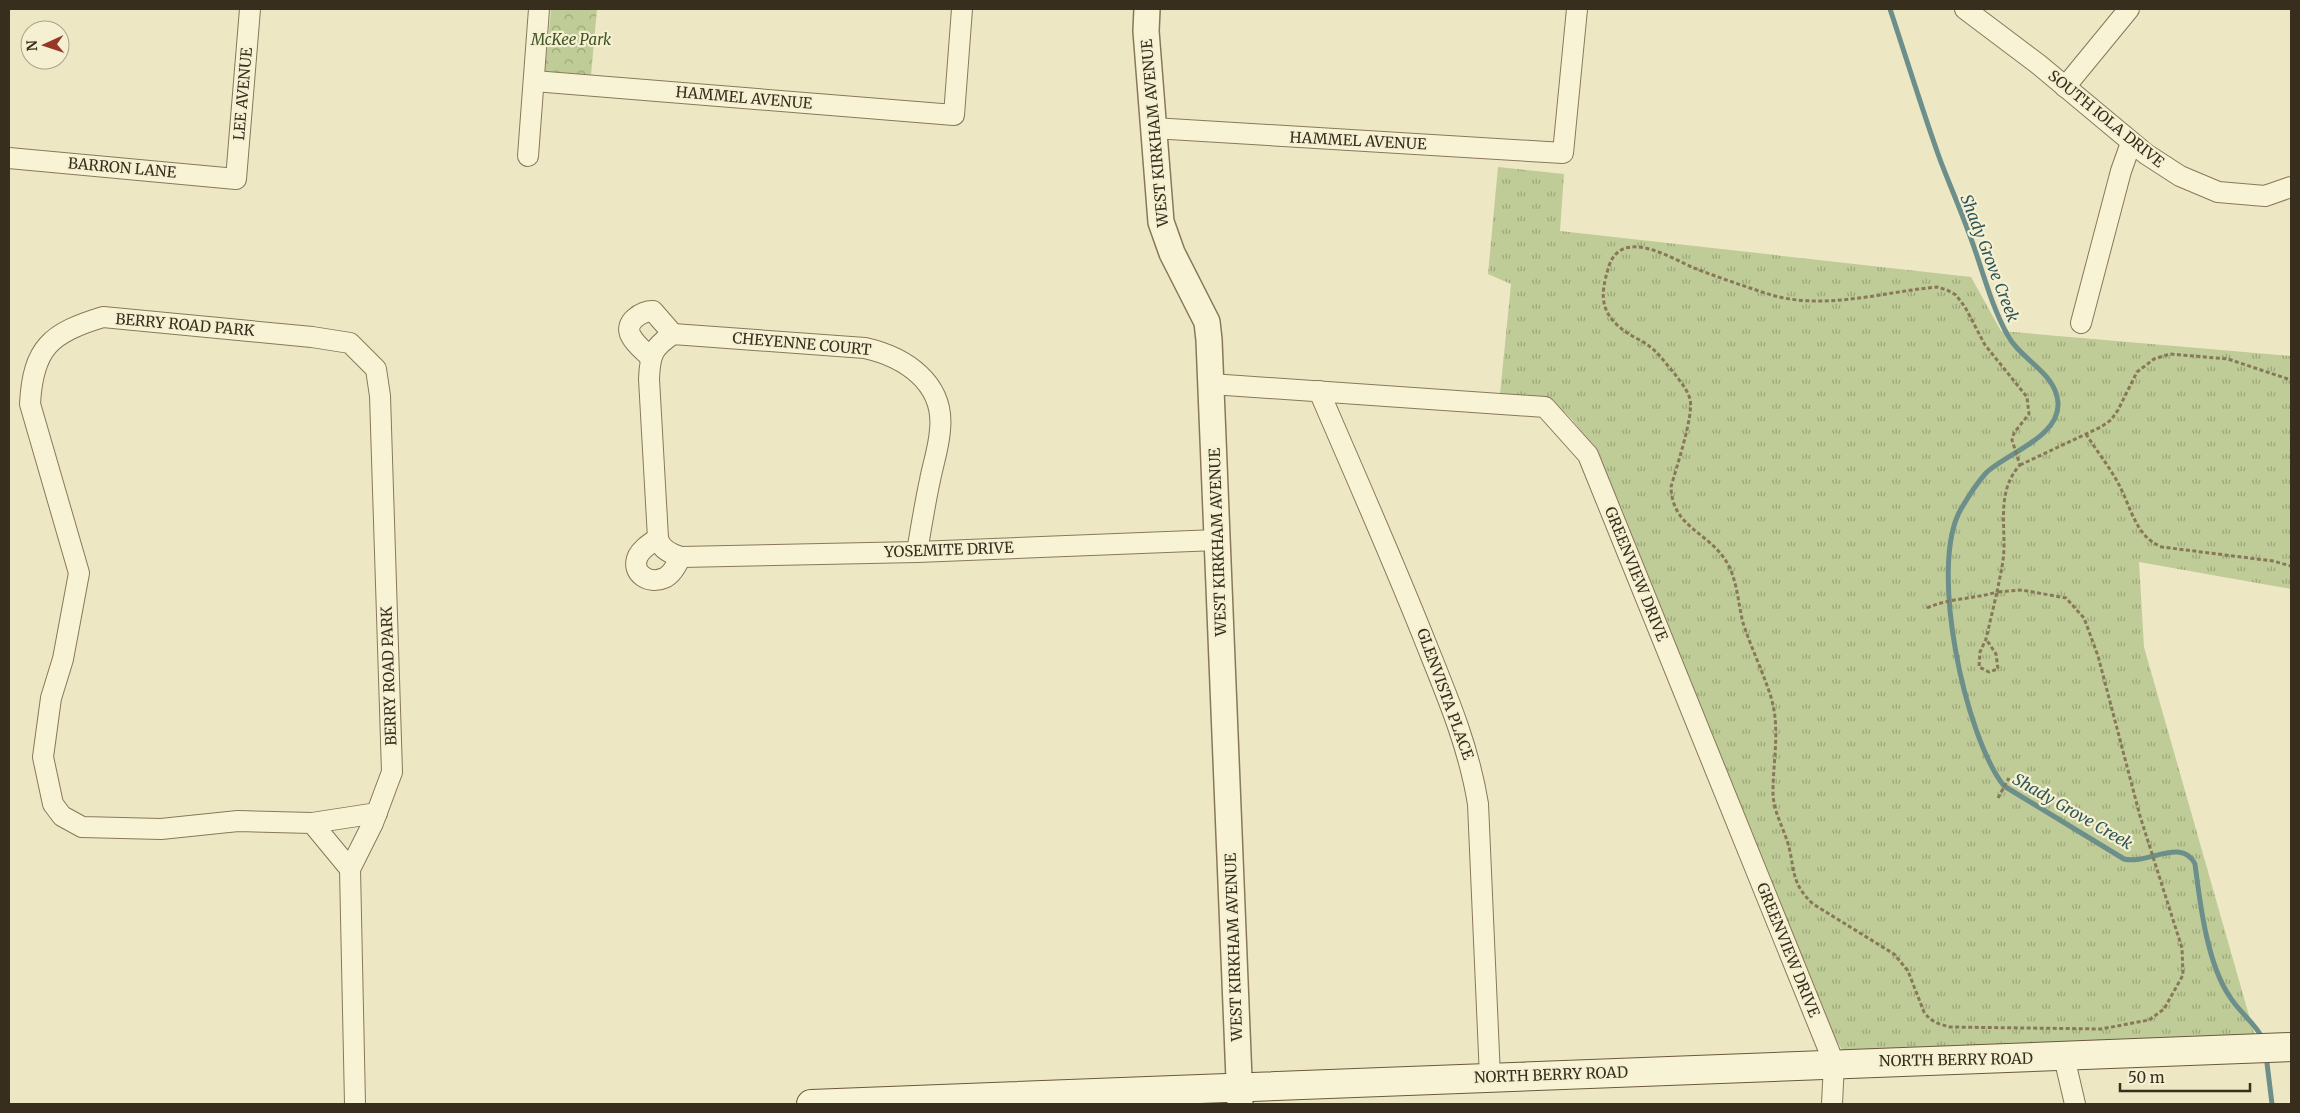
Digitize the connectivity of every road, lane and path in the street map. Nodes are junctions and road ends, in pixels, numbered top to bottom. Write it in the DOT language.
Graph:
graph roads {
  1 [pos="250,9"];
  2 [pos="539,9"];
  3 [pos="962,9"];
  4 [pos="1146,9"];
  5 [pos="1577,9"];
  6 [pos="1966,9"];
  7 [pos="2130,9"];
  8 [pos="534,81"];
  9 [pos="2066,87"];
  10 [pos="1153,128"];
  11 [pos="2131,143"];
  12 [pos="528,156"];
  13 [pos="9,158"];
  14 [pos="236,179"];
  15 [pos="2291,187"];
  16 [pos="2081,323"];
  17 [pos="673,334"];
  18 [pos="650,358"];
  19 [pos="2291,380"];
  20 [pos="1211,384"];
  21 [pos="1319,391"];
  22 [pos="2086,434"];
  23 [pos="2020,465"];
  24 [pos="1217,540"];
  25 [pos="917,552"];
  26 [pos="2291,566"];
  27 [pos="1997,592"];
  28 [pos="1927,608"];
  29 [pos="1986,639"];
  30 [pos="2009,778"];
  31 [pos="1998,798"];
  32 [pos="377,813"];
  33 [pos="312,824"];
  34 [pos="350,869"];
  35 [pos="2288,1047"];
  36 [pos="2064,1057"];
  37 [pos="1834,1063"];
  38 [pos="1490,1077"];
  39 [pos="1239,1095"];
  40 [pos="1052,1099"];
  41 [pos="355,1104"];
  42 [pos="811,1104"];
  43 [pos="1832,1104"];
  44 [pos="2075,1104"];
  1 -- 14 [label="street, LEE AVENUE"];
  2 -- 8 [label="street"];
  3 -- 8 [label="street, HAMMEL AVENUE"];
  4 -- 10 [label="street, WEST KIRKHAM AVENUE"];
  5 -- 10 [label="street, HAMMEL AVENUE"];
  6 -- 9 [label="street, SOUTH IOLA DRIVE"];
  7 -- 9 [label="street"];
  8 -- 12 [label="street"];
  9 -- 11 [label="street, SOUTH IOLA DRIVE"];
  10 -- 20 [label="street, WEST KIRKHAM AVENUE"];
  11 -- 15 [label="street, SOUTH IOLA DRIVE"];
  11 -- 16 [label="street"];
  13 -- 14 [label="street, BARRON LANE"];
  17 -- 18 [label="street"];
  17 -- 18 [label="street"];
  17 -- 25 [label="street, CHEYENNE COURT"];
  18 -- 25 [label="street, YOSEMITE DRIVE"];
  19 -- 22 [label="path"];
  20 -- 21 [label="street, GREENVIEW DRIVE"];
  20 -- 24 [label="street, WEST KIRKHAM AVENUE"];
  21 -- 37 [label="street, GREENVIEW DRIVE"];
  21 -- 38 [label="street, GLENVISTA PLACE"];
  22 -- 23 [label="path"];
  22 -- 26 [label="path"];
  23 -- 27 [label="path"];
  23 -- 27 [label="path"];
  24 -- 25 [label="street, YOSEMITE DRIVE"];
  24 -- 39 [label="street, WEST KIRKHAM AVENUE"];
  27 -- 28 [label="path"];
  27 -- 29 [label="path"];
  29 -- 29 [label="path"];
  30 -- 31 [label="path"];
  32 -- 33 [label="street, BERRY ROAD PARK"];
  32 -- 33 [label="street, BERRY ROAD PARK"];
  32 -- 34 [label="street, BERRY ROAD PARK"];
  33 -- 34 [label="street"];
  34 -- 41 [label="street, BERRY ROAD PARK"];
  35 -- 36 [label="main road, NORTH BERRY ROAD"];
  36 -- 37 [label="main road, NORTH BERRY ROAD"];
  36 -- 44 [label="street"];
  37 -- 38 [label="main road, NORTH BERRY ROAD"];
  37 -- 43 [label="street"];
  38 -- 39 [label="main road, NORTH BERRY ROAD"];
  39 -- 40 [label="main road, NORTH BERRY ROAD"];
  40 -- 42 [label="main road, NORTH BERRY ROAD"];
}
